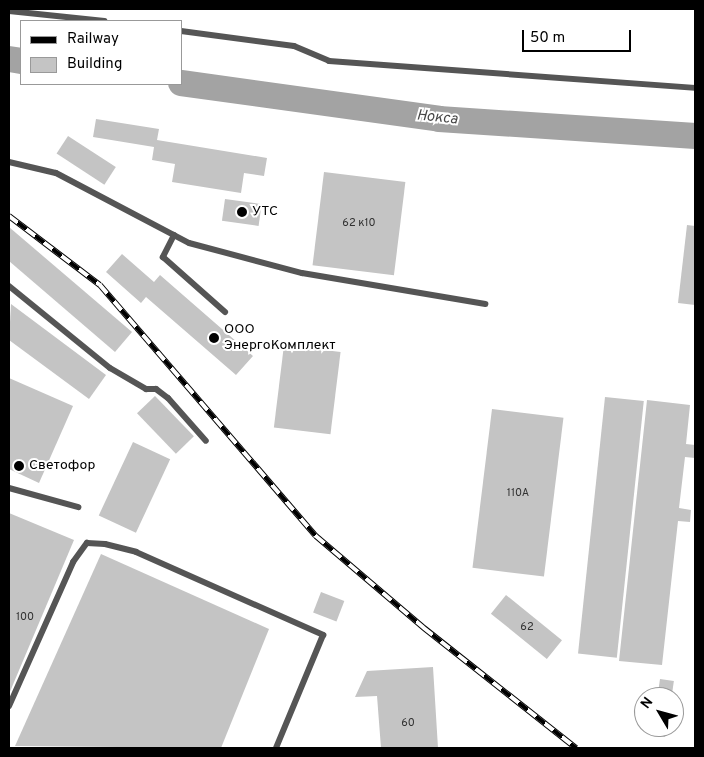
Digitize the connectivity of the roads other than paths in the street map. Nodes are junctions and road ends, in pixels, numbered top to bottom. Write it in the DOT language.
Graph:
graph roads {
  1 [pos="9,12"];
  2 [pos="93,20"];
  3 [pos="182,32"];
  4 [pos="695,88"];
  5 [pos="9,162"];
  6 [pos="174,235"];
  7 [pos="9,286"];
  8 [pos="485,304"];
  9 [pos="225,312"];
  10 [pos="206,441"];
  11 [pos="9,488"];
  12 [pos="78,507"];
  13 [pos="9,706"];
  14 [pos="276,748"];
  1 -- 2 [label="lane"];
  3 -- 4 [label="lane"];
  5 -- 6 [label="lane"];
  6 -- 8 [label="lane"];
  6 -- 9 [label="lane"];
  7 -- 10 [label="lane"];
  11 -- 12 [label="lane"];
  13 -- 14 [label="lane"];
}
